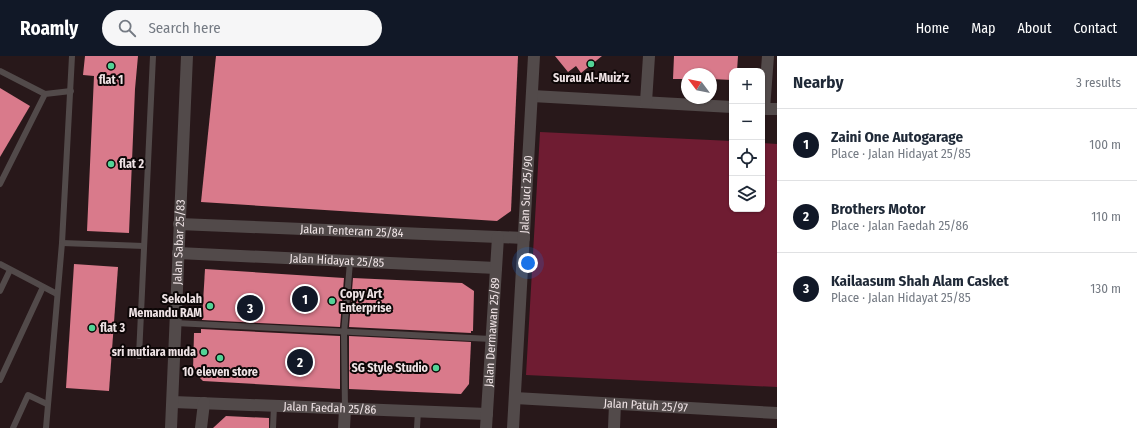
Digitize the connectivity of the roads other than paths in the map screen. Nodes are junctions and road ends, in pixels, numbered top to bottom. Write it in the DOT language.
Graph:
graph roads {
  1 [pos="72,56"];
  2 [pos="153,56"];
  3 [pos="187,56"];
  4 [pos="534,56"];
  5 [pos="650,56"];
  6 [pos="768,56"];
  7 [pos="0,71"];
  8 [pos="71,91"];
  9 [pos="45,94"];
  10 [pos="532,96"];
  11 [pos="646,102"];
  12 [pos="763,104"];
  13 [pos="729,107"];
  14 [pos="765,109"];
  15 [pos="777,109"];
  16 [pos="0,184"];
  17 [pos="179,224"];
  18 [pos="498,237"];
  19 [pos="524,238"];
  20 [pos="62,243"];
  21 [pos="144,246"];
  22 [pos="178,253"];
  23 [pos="350,262"];
  24 [pos="0,264"];
  25 [pos="496,268"];
  26 [pos="10,270"];
  27 [pos="43,287"];
  28 [pos="0,291"];
  29 [pos="57,294"];
  30 [pos="175,323"];
  31 [pos="344,333"];
  32 [pos="491,339"];
  33 [pos="139,356"];
  34 [pos="0,380"];
  35 [pos="515,398"];
  36 [pos="173,402"];
  37 [pos="47,404"];
  38 [pos="204,404"];
  39 [pos="615,404"];
  40 [pos="274,406"];
  41 [pos="344,409"];
  42 [pos="418,411"];
  43 [pos="777,413"];
  44 [pos="487,414"];
  45 [pos="13,428"];
  46 [pos="46,428"];
  47 [pos="171,428"];
  48 [pos="201,428"];
  49 [pos="273,428"];
  50 [pos="344,428"];
  51 [pos="417,428"];
  52 [pos="486,428"];
  53 [pos="513,428"];
  54 [pos="614,428"];
  1 -- 8 [label="lane"];
  2 -- 21 [label="lane"];
  3 -- 17 [label="street, Jalan Sabar 25/83"];
  4 -- 10 [label="street, Jalan Suci 25/90"];
  5 -- 11 [label="street"];
  6 -- 12 [label="street"];
  7 -- 9 [label="lane"];
  8 -- 9 [label="lane"];
  8 -- 20 [label="lane"];
  9 -- 16 [label="lane"];
  10 -- 11 [label="street"];
  10 -- 19 [label="street, Jalan Suci 25/90"];
  11 -- 13 [label="street"];
  14 -- 15 [label="street"];
  17 -- 18 [label="street, Jalan Tenteram 25/84"];
  17 -- 22 [label="street, Jalan Sabar 25/83"];
  18 -- 19 [label="street, Jalan Tenteram 25/84"];
  18 -- 25 [label="street, Jalan Dermawan 25/89"];
  19 -- 35 [label="street, Jalan Suci 25/90"];
  20 -- 21 [label="lane"];
  20 -- 29 [label="lane"];
  21 -- 33 [label="lane"];
  22 -- 23 [label="street, Jalan Hidayat 25/85"];
  22 -- 30 [label="street, Jalan Sabar 25/83"];
  23 -- 25 [label="street, Jalan Hidayat 25/85"];
  23 -- 31 [label="lane"];
  24 -- 26 [label="lane"];
  25 -- 32 [label="street, Jalan Dermawan 25/89"];
  26 -- 27 [label="lane"];
  26 -- 28 [label="lane"];
  27 -- 29 [label="lane"];
  27 -- 34 [label="lane"];
  29 -- 37 [label="lane"];
  30 -- 31 [label="lane"];
  30 -- 36 [label="street, Jalan Sabar 25/83"];
  31 -- 32 [label="lane"];
  31 -- 41 [label="lane"];
  32 -- 44 [label="street, Jalan Dermawan 25/89"];
  35 -- 39 [label="street, Jalan Patuh 25/97"];
  35 -- 53 [label="street, Jalan Suci 25/90"];
  36 -- 38 [label="street, Jalan Faedah 25/86"];
  36 -- 47 [label="street, Jalan Sabar 25/83"];
  37 -- 45 [label="lane"];
  37 -- 46 [label="lane"];
  38 -- 40 [label="street, Jalan Faedah 25/86"];
  38 -- 48 [label="street"];
  39 -- 43 [label="street, Jalan Patuh 25/97"];
  39 -- 54 [label="street"];
  40 -- 41 [label="street, Jalan Faedah 25/86"];
  40 -- 49 [label="lane"];
  41 -- 42 [label="street, Jalan Faedah 25/86"];
  41 -- 50 [label="street"];
  42 -- 44 [label="street, Jalan Faedah 25/86"];
  42 -- 51 [label="lane"];
  44 -- 52 [label="street, Jalan Dermawan 25/89"];
}
